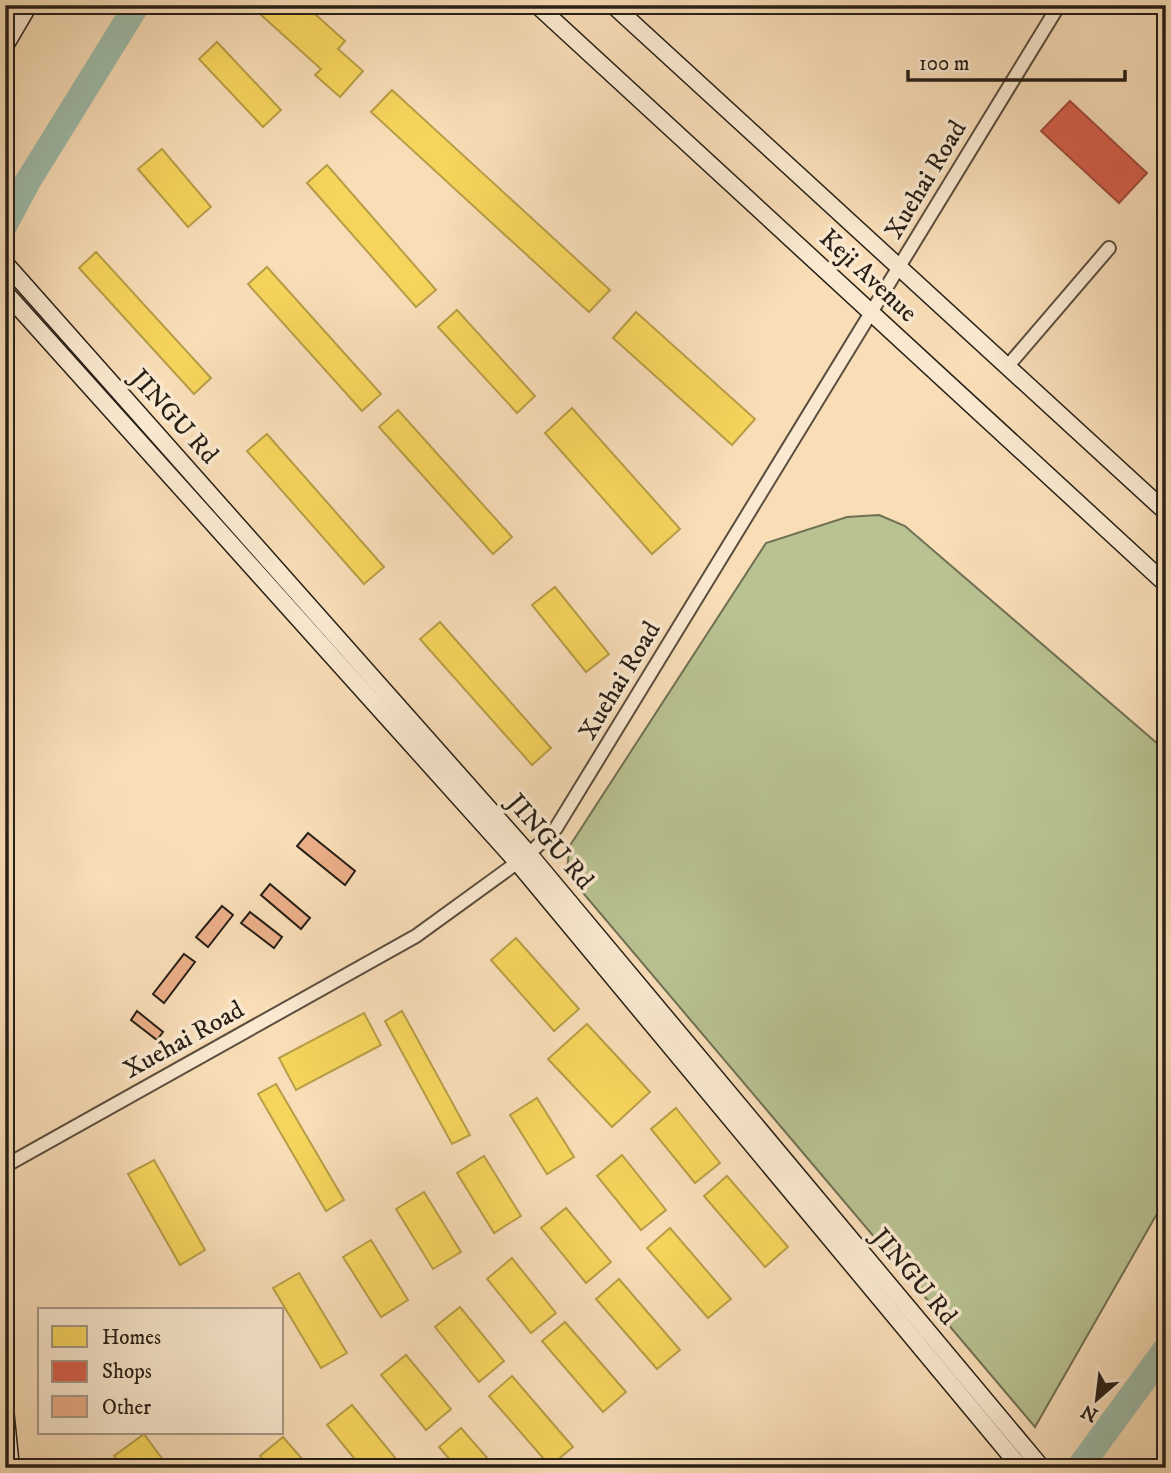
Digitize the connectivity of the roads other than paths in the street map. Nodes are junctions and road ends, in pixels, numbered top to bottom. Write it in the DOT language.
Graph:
graph roads {
  1 [pos="29,5"];
  2 [pos="537,5"];
  3 [pos="612,5"];
  4 [pos="1059,5"];
  5 [pos="5,46"];
  6 [pos="1109,248"];
  7 [pos="899,268"];
  8 [pos="10,270"];
  9 [pos="6,292"];
  10 [pos="872,313"];
  11 [pos="1007,367"];
  12 [pos="1166,512"];
  13 [pos="1166,584"];
  14 [pos="523,858"];
  15 [pos="5,1166"];
  16 [pos="5,1409"];
  17 [pos="1041,1467"];
  18 [pos="11,1468"];
  19 [pos="1021,1468"];
  1 -- 5 [label="street"];
  2 -- 10 [label="street, Keji Avenue"];
  3 -- 7 [label="street, Keji Avenue"];
  4 -- 7 [label="street, Xuehai Road"];
  6 -- 11 [label="street"];
  7 -- 10 [label="street, Xuehai Road"];
  7 -- 11 [label="street, Keji Avenue"];
  8 -- 14 [label="street, JINGU Rd"];
  9 -- 14 [label="street, JINGU Rd"];
  10 -- 13 [label="street, Keji Avenue"];
  10 -- 14 [label="street, Xuehai Road"];
  11 -- 12 [label="street, Keji Avenue"];
  14 -- 15 [label="street, Xuehai Road"];
  14 -- 17 [label="street, JINGU Rd"];
  14 -- 19 [label="street, JINGU Rd"];
  16 -- 18 [label="street"];
}
